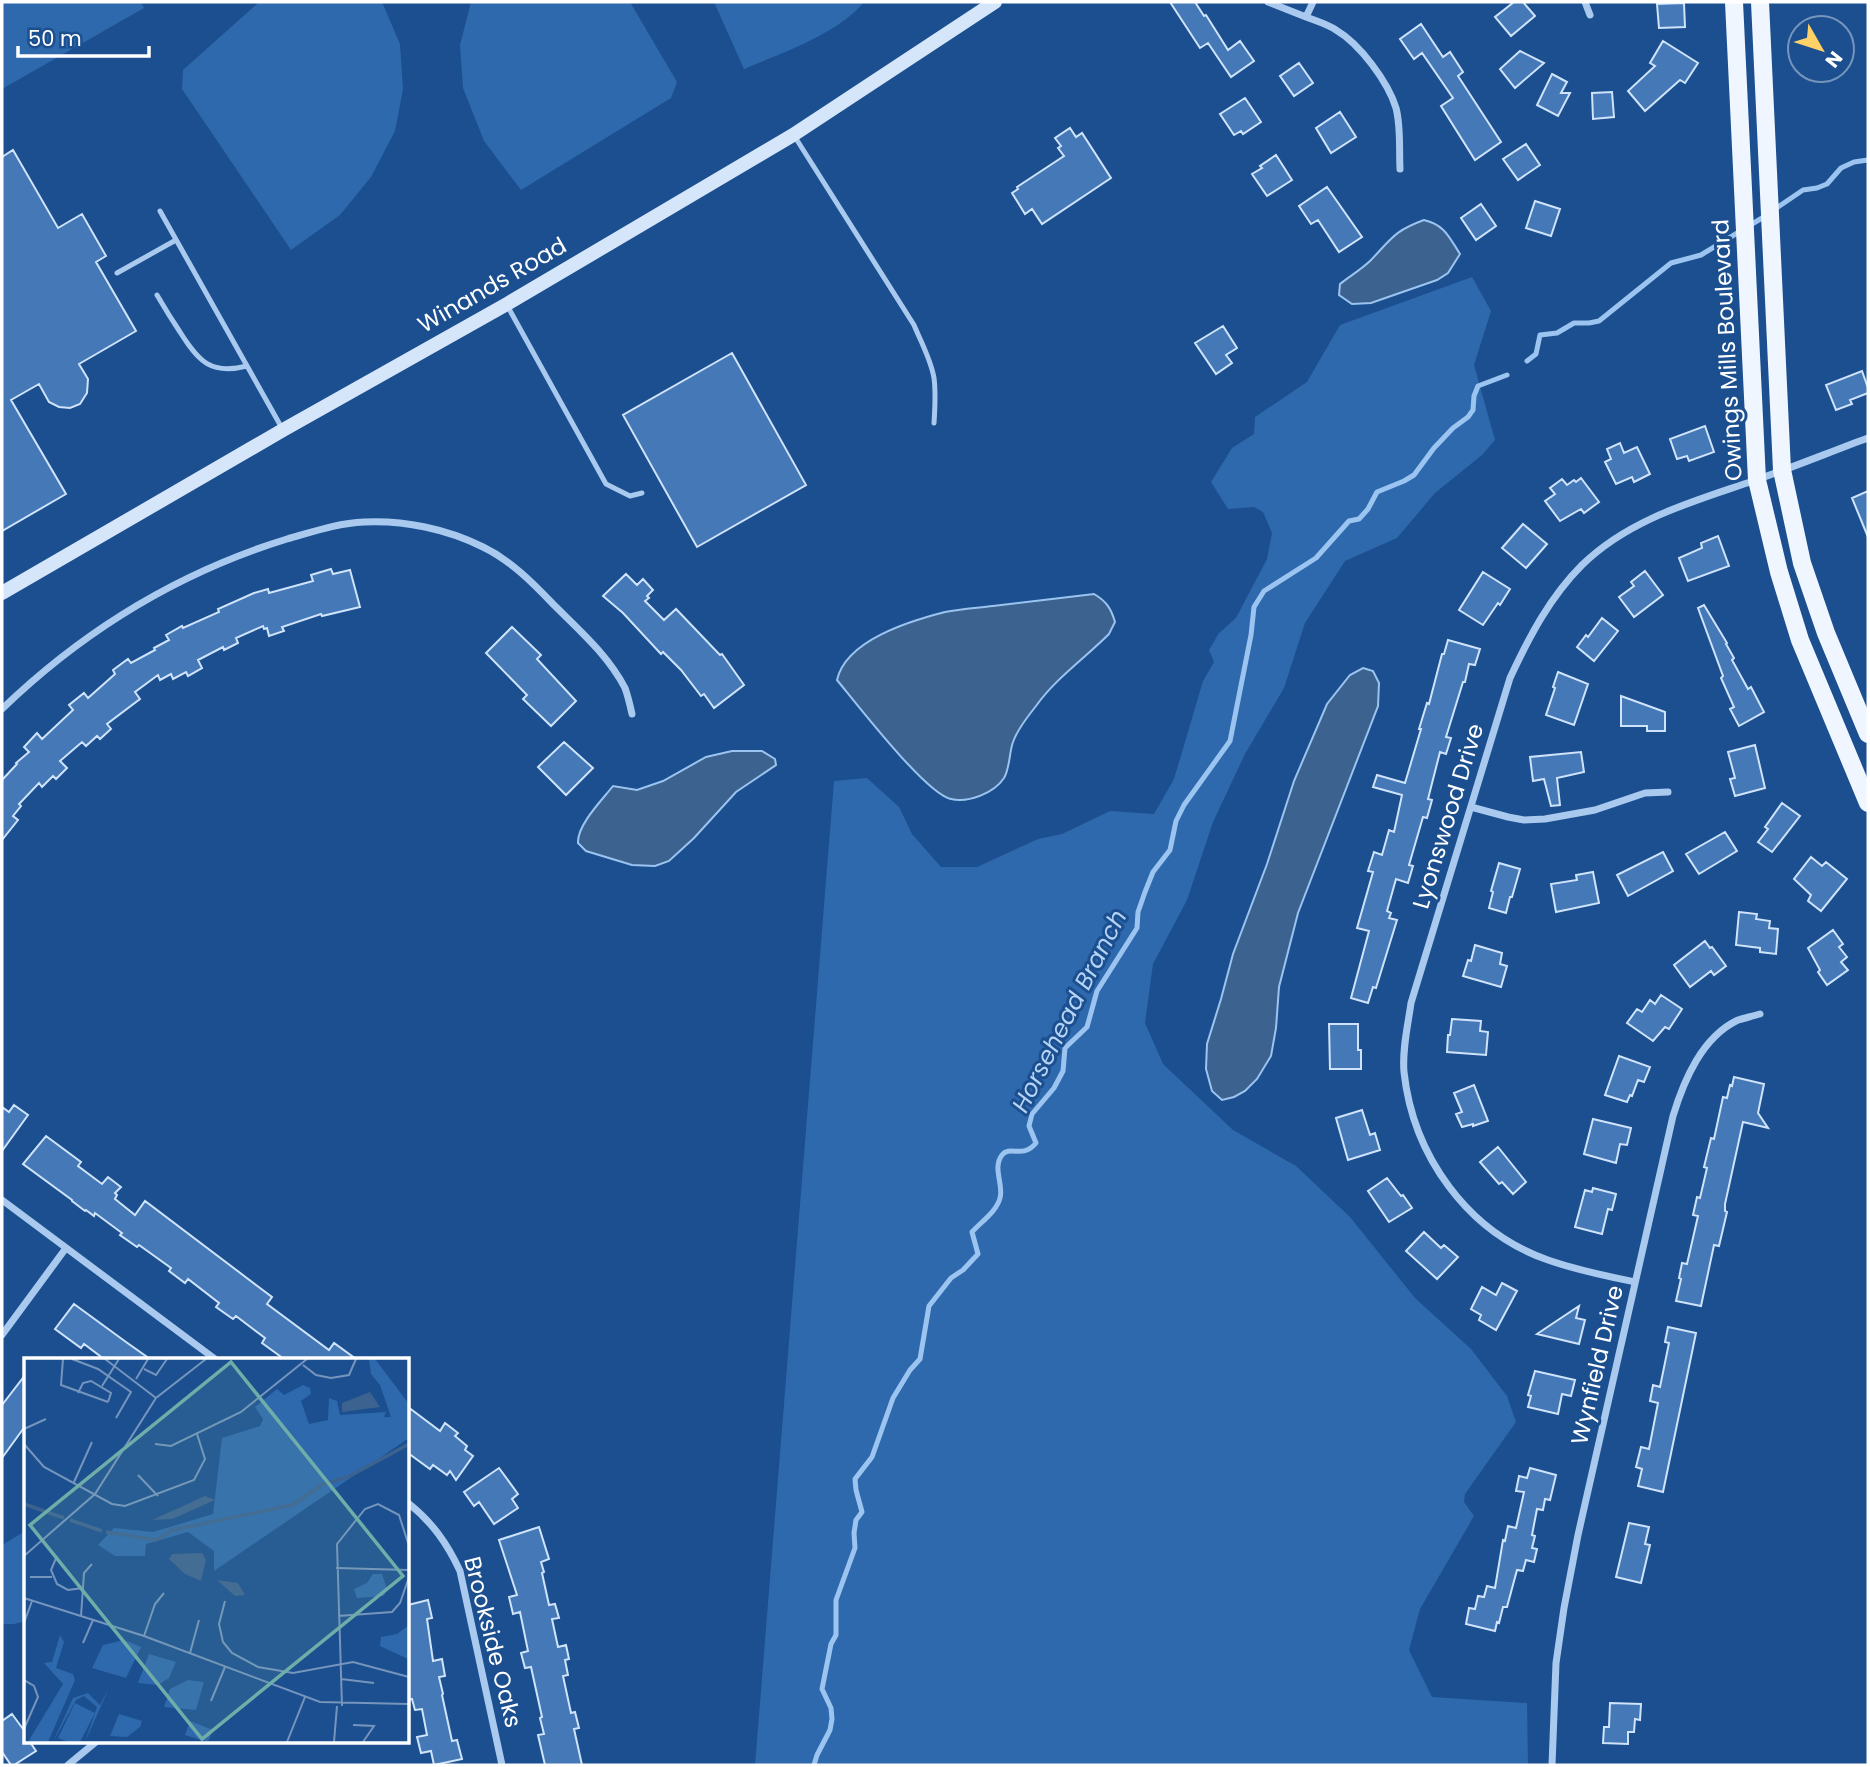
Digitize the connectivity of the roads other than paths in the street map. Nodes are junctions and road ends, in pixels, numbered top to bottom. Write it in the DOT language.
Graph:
graph roads {
  1 [pos="995,2"];
  2 [pos="1268,2"];
  3 [pos="1313,2"];
  4 [pos="1585,2"];
  5 [pos="1734,2"];
  6 [pos="1760,2"];
  7 [pos="1590,15"];
  8 [pos="1306,17"];
  9 [pos="793,135"];
  10 [pos="1400,169"];
  11 [pos="160,212"];
  12 [pos="176,240"];
  13 [pos="117,273"];
  14 [pos="157,295"];
  15 [pos="506,304"];
  16 [pos="247,366"];
  17 [pos="934,423"];
  18 [pos="283,430"];
  19 [pos="1868,438"];
  20 [pos="1782,470"];
  21 [pos="1757,480"];
  22 [pos="642,493"];
  23 [pos="2,593"];
  24 [pos="2,709"];
  25 [pos="632,714"];
  26 [pos="1868,734"];
  27 [pos="1668,792"];
  28 [pos="1868,803"];
  29 [pos="1471,807"];
  30 [pos="1760,1014"];
  31 [pos="2,1200"];
  32 [pos="66,1248"];
  33 [pos="1635,1282"];
  34 [pos="2,1335"];
  35 [pos="214,1358"];
  36 [pos="410,1505"];
  37 [pos="96,1742"];
  38 [pos="68,1765"];
  39 [pos="502,1765"];
  40 [pos="1552,1765"];
  1 -- 9 [label="street, Winands Road"];
  2 -- 8 [label="street"];
  3 -- 8 [label="street"];
  4 -- 7 [label="street"];
  5 -- 21 [label="main road, Owings Mills Boulevard"];
  6 -- 20 [label="main road"];
  8 -- 10 [label="street"];
  9 -- 15 [label="street, Winands Road"];
  9 -- 17 [label="lane"];
  11 -- 12 [label="lane"];
  12 -- 13 [label="lane"];
  12 -- 16 [label="lane"];
  14 -- 16 [label="lane"];
  15 -- 18 [label="street, Winands Road"];
  15 -- 22 [label="lane"];
  16 -- 18 [label="lane"];
  18 -- 23 [label="street, Winands Road"];
  19 -- 20 [label="street, Lyonswood Drive"];
  20 -- 21 [label="street, Lyonswood Drive"];
  20 -- 26 [label="main road"];
  21 -- 28 [label="main road, Owings Mills Boulevard"];
  21 -- 29 [label="street, Lyonswood Drive"];
  24 -- 25 [label="street"];
  27 -- 29 [label="street"];
  29 -- 33 [label="street, Lyonswood Drive"];
  30 -- 33 [label="street, Wynfield Drive"];
  31 -- 32 [label="street"];
  32 -- 34 [label="street"];
  32 -- 35 [label="street"];
  33 -- 40 [label="street, Wynfield Drive"];
  36 -- 39 [label="street, Brookside Oaks"];
  37 -- 38 [label="street"];
}
